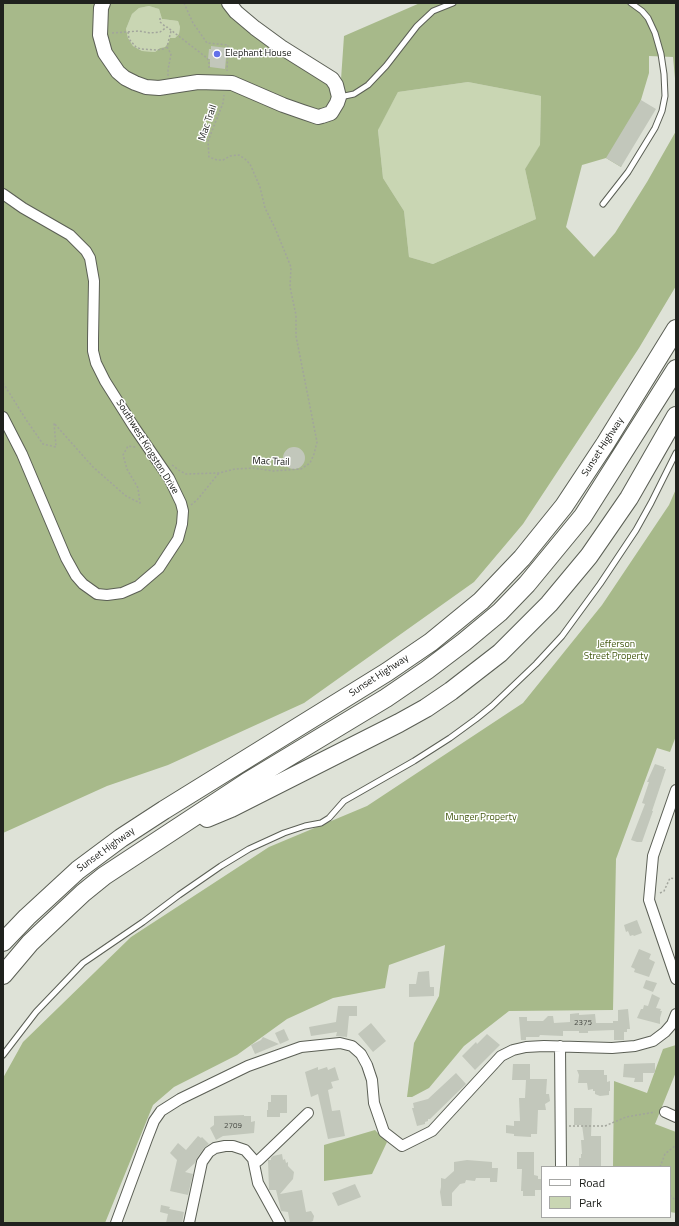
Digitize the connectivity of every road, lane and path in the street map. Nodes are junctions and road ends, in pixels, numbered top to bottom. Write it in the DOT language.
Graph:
graph roads {
  1 [pos="103,3"];
  2 [pos="184,3"];
  3 [pos="229,3"];
  4 [pos="453,3"];
  5 [pos="631,3"];
  6 [pos="160,18"];
  7 [pos="167,27"];
  8 [pos="172,30"];
  9 [pos="128,32"];
  10 [pos="100,35"];
  11 [pos="167,47"];
  12 [pos="209,71"];
  13 [pos="227,73"];
  14 [pos="170,86"];
  15 [pos="224,91"];
  16 [pos="339,97"];
  17 [pos="3,194"];
  18 [pos="603,204"];
  19 [pos="676,329"];
  20 [pos="676,369"];
  21 [pos="3,382"];
  22 [pos="676,416"];
  23 [pos="3,417"];
  24 [pos="148,448"];
  25 [pos="676,453"];
  26 [pos="172,464"];
  27 [pos="219,473"];
  28 [pos="183,511"];
  29 [pos="676,790"];
  30 [pos="194,817"];
  31 [pos="676,878"];
  32 [pos="649,900"];
  33 [pos="3,942"];
  34 [pos="3,975"];
  35 [pos="676,979"];
  36 [pos="676,1014"];
  37 [pos="560,1046"];
  38 [pos="3,1056"];
  39 [pos="661,1112"];
  40 [pos="308,1113"];
  41 [pos="676,1117"];
  42 [pos="572,1126"];
  43 [pos="676,1145"];
  44 [pos="255,1163"];
  45 [pos="561,1166"];
  46 [pos="660,1166"];
  47 [pos="116,1223"];
  48 [pos="189,1223"];
  49 [pos="280,1223"];
  1 -- 10 [label="street"];
  2 -- 13 [label="path"];
  3 -- 16 [label="street"];
  4 -- 16 [label="lane"];
  5 -- 18 [label="lane"];
  6 -- 7 [label="path"];
  7 -- 8 [label="path"];
  7 -- 9 [label="path"];
  8 -- 11 [label="path"];
  8 -- 12 [label="path"];
  9 -- 10 [label="path"];
  9 -- 11 [label="path"];
  10 -- 14 [label="street"];
  11 -- 14 [label="path"];
  14 -- 16 [label="street"];
  15 -- 27 [label="path, Mac Trail"];
  17 -- 24 [label="street, Southwest Kingston Drive"];
  19 -- 33 [label="highway, Sunset Highway"];
  20 -- 30 [label="highway, Sunset Highway"];
  21 -- 24 [label="path"];
  22 -- 30 [label="highway"];
  23 -- 28 [label="street, Southwest Kingston Drive"];
  24 -- 28 [label="street, Southwest Kingston Drive"];
  25 -- 38 [label="lane"];
  26 -- 27 [label="path, Mac Trail"];
  27 -- 28 [label="path"];
  29 -- 32 [label="street"];
  30 -- 34 [label="highway, Sunset Highway"];
  31 -- 32 [label="path"];
  32 -- 35 [label="street"];
  36 -- 37 [label="street"];
  37 -- 45 [label="street"];
  37 -- 47 [label="street"];
  39 -- 41 [label="street"];
  39 -- 42 [label="path"];
  40 -- 44 [label="street"];
  43 -- 46 [label="path"];
  44 -- 48 [label="street"];
  44 -- 49 [label="street"];
}
